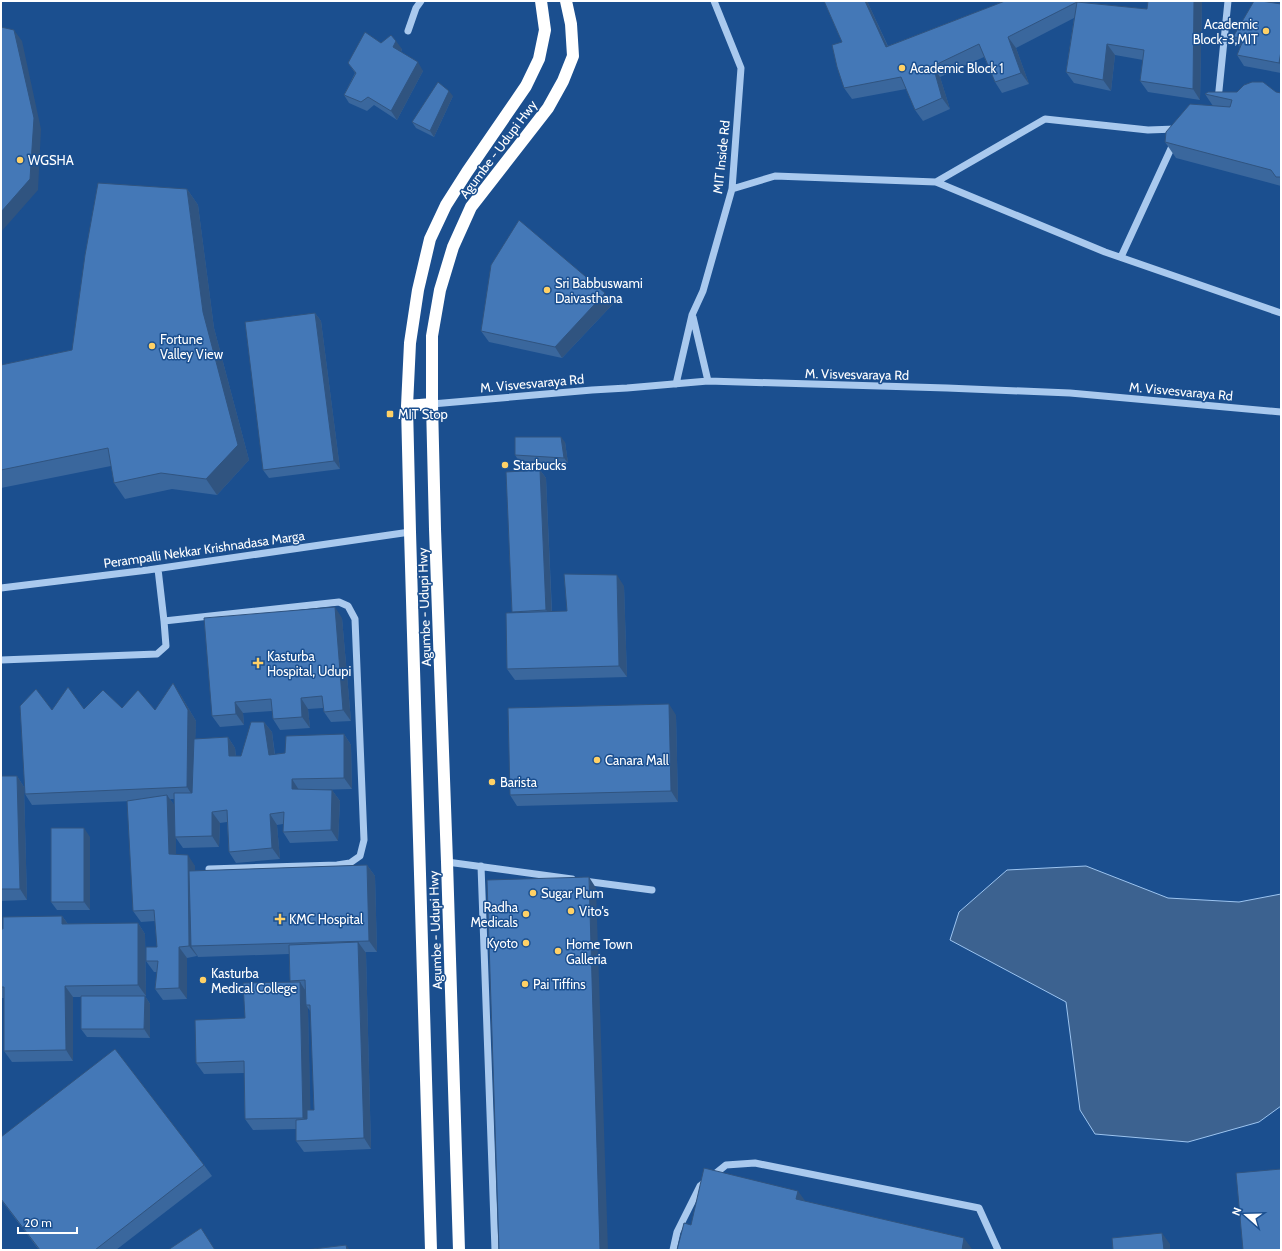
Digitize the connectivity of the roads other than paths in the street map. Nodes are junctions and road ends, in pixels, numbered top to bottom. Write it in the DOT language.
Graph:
graph roads {
  1 [pos="421,1"];
  2 [pos="541,1"];
  3 [pos="566,1"];
  4 [pos="714,1"];
  5 [pos="1228,1"];
  6 [pos="408,31"];
  7 [pos="1226,99"];
  8 [pos="936,182"];
  9 [pos="732,189"];
  10 [pos="1121,257"];
  11 [pos="1281,313"];
  12 [pos="692,315"];
  13 [pos="708,381"];
  14 [pos="676,384"];
  15 [pos="432,404"];
  16 [pos="407,406"];
  17 [pos="1281,412"];
  18 [pos="410,532"];
  19 [pos="158,569"];
  20 [pos="1,588"];
  21 [pos="164,621"];
  22 [pos="1,660"];
  23 [pos="447,862"];
  24 [pos="481,866"];
  25 [pos="209,869"];
  26 [pos="652,890"];
  27 [pos="431,1250"];
  28 [pos="459,1250"];
  29 [pos="495,1250"];
  30 [pos="673,1250"];
  31 [pos="998,1250"];
  1 -- 6 [label="street"];
  2 -- 16 [label="highway, Agumbe - Udupi Hwy"];
  3 -- 15 [label="highway, Agumbe - Udupi Hwy"];
  4 -- 9 [label="street, MIT Inside Rd"];
  5 -- 7 [label="street"];
  8 -- 9 [label="street"];
  8 -- 10 [label="street"];
  8 -- 10 [label="street"];
  9 -- 12 [label="street, MIT Inside Rd"];
  10 -- 11 [label="street"];
  12 -- 13 [label="street"];
  12 -- 14 [label="street, MIT Inside Rd"];
  13 -- 14 [label="street, M. Visvesvaraya Rd"];
  13 -- 17 [label="street, M. Visvesvaraya Rd"];
  14 -- 15 [label="street, M. Visvesvaraya Rd"];
  15 -- 16 [label="highway"];
  15 -- 23 [label="highway, Agumbe - Udupi Hwy"];
  16 -- 18 [label="highway, Agumbe - Udupi Hwy"];
  18 -- 19 [label="street, Perampalli Nekkar Krishnadasa Marga"];
  18 -- 27 [label="highway, Agumbe - Udupi Hwy"];
  19 -- 20 [label="street, Perampalli Nekkar Krishnadasa Marga"];
  19 -- 21 [label="street"];
  21 -- 22 [label="street"];
  21 -- 25 [label="street"];
  23 -- 24 [label="street"];
  23 -- 28 [label="highway, Agumbe - Udupi Hwy"];
  24 -- 26 [label="street"];
  24 -- 29 [label="street"];
  30 -- 31 [label="street"];
}
